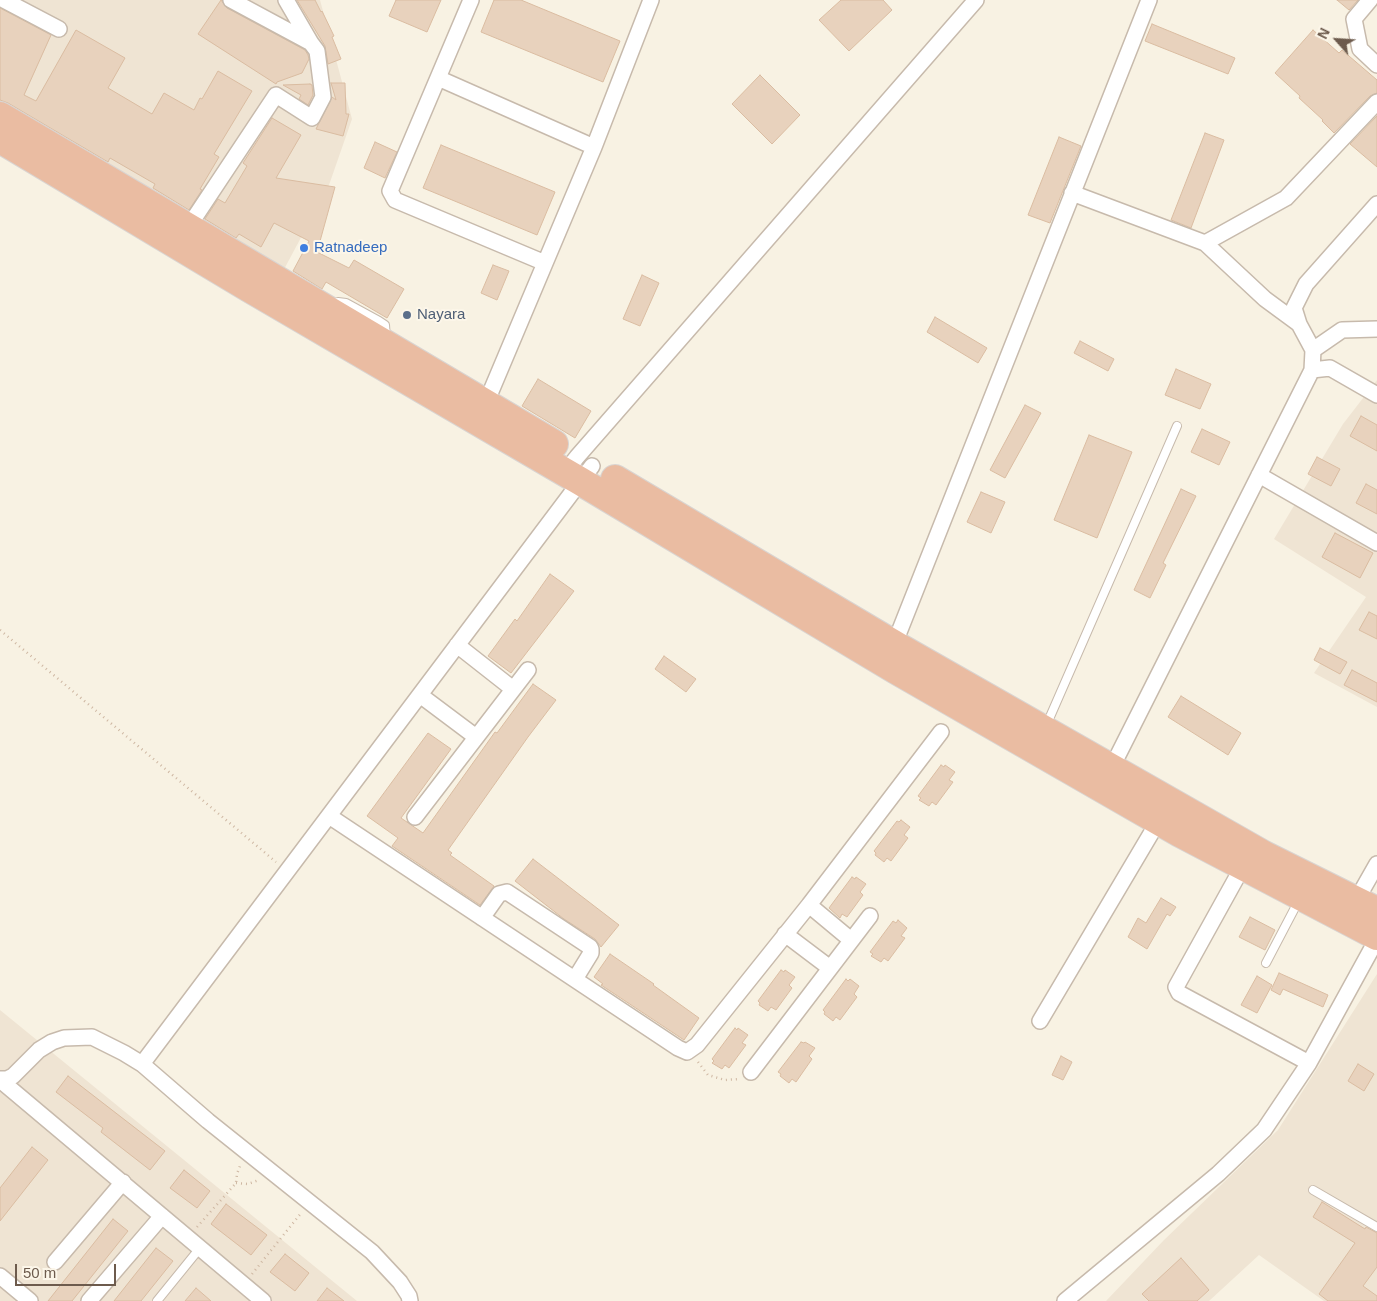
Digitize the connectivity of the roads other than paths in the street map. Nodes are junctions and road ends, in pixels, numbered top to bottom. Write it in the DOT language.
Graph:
graph roads {
  1 [pos="4,0"];
  2 [pos="232,0"];
  3 [pos="286,0"];
  4 [pos="471,0"];
  5 [pos="651,0"];
  6 [pos="976,0"];
  7 [pos="1149,0"];
  8 [pos="1370,0"];
  9 [pos="59,29"];
  10 [pos="311,43"];
  11 [pos="1377,65"];
  12 [pos="438,78"];
  13 [pos="1377,102"];
  14 [pos="0,116"];
  15 [pos="0,138"];
  16 [pos="594,147"];
  17 [pos="1072,193"];
  18 [pos="1377,204"];
  19 [pos="183,235"];
  20 [pos="1205,243"];
  21 [pos="545,263"];
  22 [pos="1299,324"];
  23 [pos="1377,329"];
  24 [pos="1313,350"];
  25 [pos="1312,370"];
  26 [pos="1377,395"];
  27 [pos="486,403"];
  28 [pos="1177,426"];
  29 [pos="578,469"];
  30 [pos="1259,475"];
  31 [pos="1377,543"];
  32 [pos="457,645"];
  33 [pos="894,645"];
  34 [pos="528,670"];
  35 [pos="513,689"];
  36 [pos="420,695"];
  37 [pos="1044,730"];
  38 [pos="941,732"];
  39 [pos="476,738"];
  40 [pos="1112,768"];
  41 [pos="329,816"];
  42 [pos="416,817"];
  43 [pos="1159,820"];
  44 [pos="1377,864"];
  45 [pos="1243,866"];
  46 [pos="1301,896"];
  47 [pos="809,905"];
  48 [pos="1366,906"];
  49 [pos="870,916"];
  50 [pos="482,918"];
  51 [pos="785,934"];
  52 [pos="1377,938"];
  53 [pos="851,940"];
  54 [pos="1266,962"];
  55 [pos="830,968"];
  56 [pos="574,979"];
  57 [pos="1040,1021"];
  58 [pos="1309,1063"];
  59 [pos="142,1064"];
  60 [pos="751,1072"];
  61 [pos="0,1079"];
  62 [pos="123,1182"];
  63 [pos="1313,1190"];
  64 [pos="162,1216"];
  65 [pos="1377,1227"];
  66 [pos="200,1248"];
  67 [pos="55,1262"];
  68 [pos="0,1276"];
  69 [pos="25,1300"];
  70 [pos="89,1301"];
  71 [pos="157,1301"];
  72 [pos="263,1301"];
  73 [pos="410,1301"];
  74 [pos="1065,1301"];
  1 -- 9 [label="street"];
  2 -- 10 [label="street"];
  3 -- 10 [label="street"];
  4 -- 12 [label="street"];
  5 -- 16 [label="street"];
  6 -- 29 [label="street"];
  7 -- 17 [label="street"];
  8 -- 11 [label="street"];
  10 -- 19 [label="street"];
  12 -- 16 [label="street"];
  12 -- 21 [label="street"];
  13 -- 20 [label="street"];
  14 -- 19 [label="highway"];
  15 -- 19 [label="highway"];
  16 -- 21 [label="street"];
  17 -- 20 [label="street"];
  17 -- 33 [label="street"];
  18 -- 22 [label="street"];
  19 -- 27 [label="highway"];
  19 -- 29 [label="highway"];
  20 -- 22 [label="street"];
  21 -- 27 [label="street"];
  22 -- 24 [label="street"];
  23 -- 24 [label="street"];
  24 -- 25 [label="street"];
  25 -- 26 [label="street"];
  25 -- 30 [label="street"];
  27 -- 29 [label="highway"];
  28 -- 37 [label="lane"];
  29 -- 32 [label="street"];
  29 -- 33 [label="highway"];
  29 -- 43 [label="highway"];
  30 -- 31 [label="street"];
  30 -- 40 [label="street"];
  32 -- 35 [label="street"];
  32 -- 36 [label="street"];
  33 -- 37 [label="highway"];
  34 -- 35 [label="street"];
  35 -- 39 [label="street"];
  36 -- 39 [label="street"];
  36 -- 41 [label="street"];
  37 -- 40 [label="highway"];
  38 -- 47 [label="street"];
  39 -- 42 [label="street"];
  40 -- 48 [label="highway"];
  41 -- 50 [label="street"];
  41 -- 59 [label="street"];
  43 -- 45 [label="highway"];
  43 -- 57 [label="street"];
  44 -- 48 [label="street"];
  45 -- 46 [label="highway"];
  45 -- 58 [label="street"];
  46 -- 52 [label="highway"];
  46 -- 54 [label="lane"];
  47 -- 51 [label="street"];
  47 -- 53 [label="street"];
  49 -- 53 [label="street"];
  50 -- 56 [label="street"];
  50 -- 56 [label="street"];
  51 -- 55 [label="street"];
  51 -- 56 [label="street"];
  52 -- 58 [label="street"];
  53 -- 55 [label="street"];
  55 -- 60 [label="street"];
  58 -- 74 [label="street"];
  59 -- 61 [label="street"];
  59 -- 73 [label="street"];
  61 -- 62 [label="street"];
  62 -- 64 [label="street"];
  62 -- 67 [label="street"];
  63 -- 65 [label="lane"];
  64 -- 66 [label="street"];
  64 -- 70 [label="street"];
  66 -- 71 [label="lane"];
  66 -- 72 [label="street"];
  68 -- 69 [label="street"];
}
